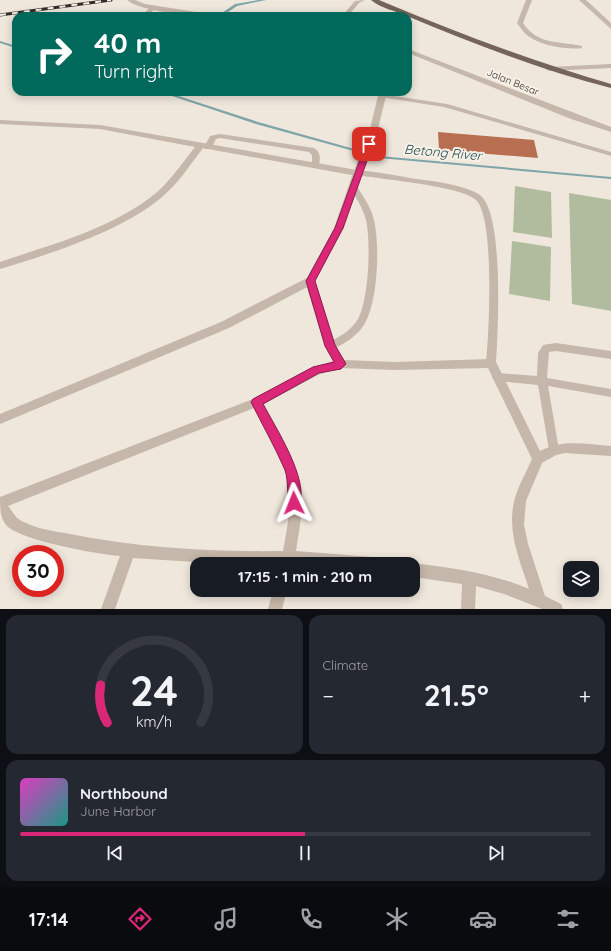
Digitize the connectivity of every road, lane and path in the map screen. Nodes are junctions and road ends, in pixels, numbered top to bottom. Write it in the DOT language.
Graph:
graph roads {
  1 [pos="130,0"];
  2 [pos="362,0"];
  3 [pos="374,0"];
  4 [pos="529,0"];
  5 [pos="582,0"];
  6 [pos="154,7"];
  7 [pos="148,12"];
  8 [pos="175,12"];
  9 [pos="348,12"];
  10 [pos="402,12"];
  11 [pos="412,16"];
  12 [pos="611,28"];
  13 [pos="580,47"];
  14 [pos="412,53"];
  15 [pos="611,66"];
  16 [pos="549,69"];
  17 [pos="611,86"];
  18 [pos="382,96"];
  19 [pos="394,96"];
  20 [pos="0,122"];
  21 [pos="611,130"];
  22 [pos="204,146"];
  23 [pos="611,154"];
  24 [pos="315,165"];
  25 [pos="359,170"];
  26 [pos="353,187"];
  27 [pos="0,266"];
  28 [pos="310,281"];
  29 [pos="330,346"];
  30 [pos="611,355"];
  31 [pos="491,363"];
  32 [pos="341,364"];
  33 [pos="497,377"];
  34 [pos="542,381"];
  35 [pos="611,393"];
  36 [pos="257,402"];
  37 [pos="0,419"];
  38 [pos="554,450"];
  39 [pos="611,451"];
  40 [pos="538,459"];
  41 [pos="0,504"];
  42 [pos="129,552"];
  43 [pos="216,557"];
  44 [pos="287,557"];
  45 [pos="420,571"];
  46 [pos="469,578"];
  47 [pos="278,597"];
  48 [pos="539,599"];
  49 [pos="108,609"];
  50 [pos="275,609"];
  51 [pos="468,609"];
  52 [pos="556,609"];
  1 -- 6 [label="street"];
  2 -- 9 [label="street"];
  3 -- 10 [label="main road"];
  4 -- 13 [label="lane"];
  5 -- 12 [label="street"];
  6 -- 7 [label="lane"];
  6 -- 8 [label="street"];
  11 -- 16 [label="main road"];
  14 -- 21 [label="street, Jalan Besar"];
  15 -- 16 [label="street"];
  16 -- 17 [label="main road"];
  18 -- 25 [label="street"];
  19 -- 23 [label="lane"];
  20 -- 22 [label="street"];
  22 -- 24 [label="street"];
  22 -- 24 [label="lane"];
  22 -- 27 [label="street"];
  24 -- 25 [label="street"];
  25 -- 26 [label="street"];
  25 -- 31 [label="lane"];
  26 -- 28 [label="street"];
  26 -- 29 [label="lane"];
  28 -- 29 [label="street"];
  28 -- 37 [label="street"];
  29 -- 32 [label="street"];
  30 -- 34 [label="lane"];
  31 -- 32 [label="street"];
  31 -- 33 [label="street"];
  32 -- 36 [label="street"];
  33 -- 34 [label="lane"];
  33 -- 40 [label="street"];
  34 -- 35 [label="lane"];
  34 -- 38 [label="lane"];
  36 -- 41 [label="street"];
  36 -- 44 [label="street"];
  38 -- 39 [label="street"];
  38 -- 40 [label="street"];
  40 -- 48 [label="street"];
  41 -- 42 [label="street"];
  42 -- 43 [label="street"];
  42 -- 49 [label="street"];
  45 -- 46 [label="street"];
  46 -- 48 [label="street"];
  46 -- 51 [label="street"];
  47 -- 50 [label="street"];
  48 -- 52 [label="street"];
}
